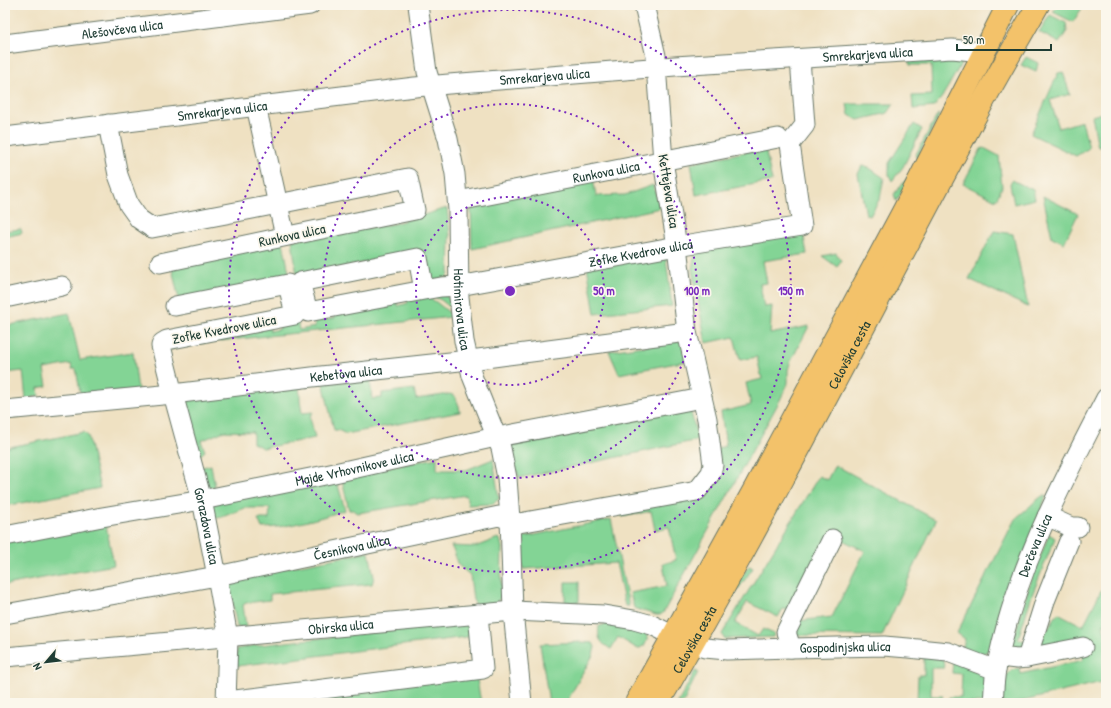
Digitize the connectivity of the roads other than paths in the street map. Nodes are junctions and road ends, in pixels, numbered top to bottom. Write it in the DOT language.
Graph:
graph roads {
  1 [pos="310,5"];
  2 [pos="418,5"];
  3 [pos="644,5"];
  4 [pos="1008,5"];
  5 [pos="1038,5"];
  6 [pos="5,44"];
  7 [pos="982,55"];
  8 [pos="800,59"];
  9 [pos="656,67"];
  10 [pos="431,86"];
  11 [pos="256,106"];
  12 [pos="108,124"];
  13 [pos="5,137"];
  14 [pos="784,141"];
  15 [pos="663,161"];
  16 [pos="458,201"];
  17 [pos="278,204"];
  18 [pos="285,236"];
  19 [pos="677,246"];
  20 [pos="160,263"];
  21 [pos="62,286"];
  22 [pos="459,286"];
  23 [pos="424,290"];
  24 [pos="5,298"];
  25 [pos="175,306"];
  26 [pos="302,314"];
  27 [pos="687,332"];
  28 [pos="162,352"];
  29 [pos="468,360"];
  30 [pos="173,394"];
  31 [pos="702,398"];
  32 [pos="1106,398"];
  33 [pos="5,410"];
  34 [pos="1101,422"];
  35 [pos="496,437"];
  36 [pos="697,491"];
  37 [pos="202,500"];
  38 [pos="1047,516"];
  39 [pos="510,519"];
  40 [pos="5,536"];
  41 [pos="832,539"];
  42 [pos="217,576"];
  43 [pos="512,611"];
  44 [pos="5,614"];
  45 [pos="478,614"];
  46 [pos="228,637"];
  47 [pos="683,640"];
  48 [pos="1083,647"];
  49 [pos="791,648"];
  50 [pos="5,657"];
  51 [pos="1027,658"];
  52 [pos="998,663"];
  53 [pos="226,702"];
  54 [pos="522,703"];
  55 [pos="636,703"];
  56 [pos="658,703"];
  57 [pos="993,703"];
  1 -- 6 [label="street, Alešovčeva ulica"];
  2 -- 10 [label="street, Hotimirova ulica"];
  3 -- 9 [label="street, Kettejeva ulica"];
  4 -- 7 [label="main road, Celovška cesta"];
  5 -- 47 [label="main road, Celovška cesta"];
  7 -- 8 [label="street, Smrekarjeva ulica"];
  7 -- 47 [label="main road, Celovška cesta"];
  8 -- 9 [label="street, Smrekarjeva ulica"];
  8 -- 14 [label="street"];
  9 -- 10 [label="street, Smrekarjeva ulica"];
  9 -- 15 [label="street, Kettejeva ulica"];
  10 -- 11 [label="street, Smrekarjeva ulica"];
  10 -- 16 [label="street, Hotimirova ulica"];
  11 -- 12 [label="street, Smrekarjeva ulica"];
  11 -- 17 [label="street"];
  12 -- 13 [label="street, Smrekarjeva ulica"];
  12 -- 17 [label="street"];
  14 -- 15 [label="street, Runkova ulica"];
  14 -- 19 [label="street, Zofke Kvedrove ulica"];
  15 -- 16 [label="street, Runkova ulica"];
  15 -- 19 [label="street, Kettejeva ulica"];
  16 -- 22 [label="street, Hotimirova ulica"];
  17 -- 18 [label="street"];
  17 -- 18 [label="street, Runkova ulica"];
  18 -- 20 [label="street, Runkova ulica"];
  19 -- 22 [label="street, Zofke Kvedrove ulica"];
  19 -- 27 [label="street, Kettejeva ulica"];
  21 -- 24 [label="street"];
  22 -- 23 [label="street, Zofke Kvedrove ulica"];
  22 -- 29 [label="street, Hotimirova ulica"];
  23 -- 26 [label="street, Zofke Kvedrove ulica"];
  23 -- 26 [label="street"];
  25 -- 26 [label="street"];
  26 -- 28 [label="street, Zofke Kvedrove ulica"];
  27 -- 29 [label="street, Kebetova ulica"];
  27 -- 31 [label="street, Kettejeva ulica"];
  28 -- 30 [label="street, Gorazdova ulica"];
  29 -- 30 [label="street, Kebetova ulica"];
  29 -- 35 [label="street, Hotimirova ulica"];
  30 -- 33 [label="street, Kebetova ulica"];
  30 -- 37 [label="street, Gorazdova ulica"];
  31 -- 35 [label="street, Majde Vrhovnikove ulica"];
  31 -- 36 [label="street, Kettejeva ulica"];
  32 -- 34 [label="street, Derčeva ulica"];
  34 -- 38 [label="street, Derčeva ulica"];
  35 -- 37 [label="street, Majde Vrhovnikove ulica"];
  35 -- 39 [label="street, Hotimirova ulica"];
  36 -- 39 [label="street, Česnikova ulica"];
  37 -- 40 [label="street, Majde Vrhovnikove ulica"];
  37 -- 42 [label="street, Gorazdova ulica"];
  38 -- 51 [label="street"];
  38 -- 52 [label="street, Derčeva ulica"];
  39 -- 42 [label="street, Česnikova ulica"];
  39 -- 43 [label="street, Hotimirova ulica"];
  41 -- 49 [label="street"];
  42 -- 44 [label="street, Česnikova ulica"];
  42 -- 46 [label="street, Gorazdova ulica"];
  43 -- 45 [label="street, Obirska ulica"];
  43 -- 47 [label="street, Obirska ulica"];
  43 -- 54 [label="street, Hotimirova ulica"];
  45 -- 46 [label="street, Obirska ulica"];
  45 -- 53 [label="street"];
  46 -- 50 [label="street, Obirska ulica"];
  46 -- 53 [label="street, Gorazdova ulica"];
  47 -- 49 [label="street, Gospodinjska ulica"];
  47 -- 55 [label="main road, Celovška cesta"];
  47 -- 56 [label="main road, Celovška cesta"];
  48 -- 51 [label="street, Gospodinjska ulica"];
  49 -- 52 [label="street, Gospodinjska ulica"];
  51 -- 52 [label="street, Gospodinjska ulica"];
  52 -- 57 [label="street, Derčeva ulica"];
}
